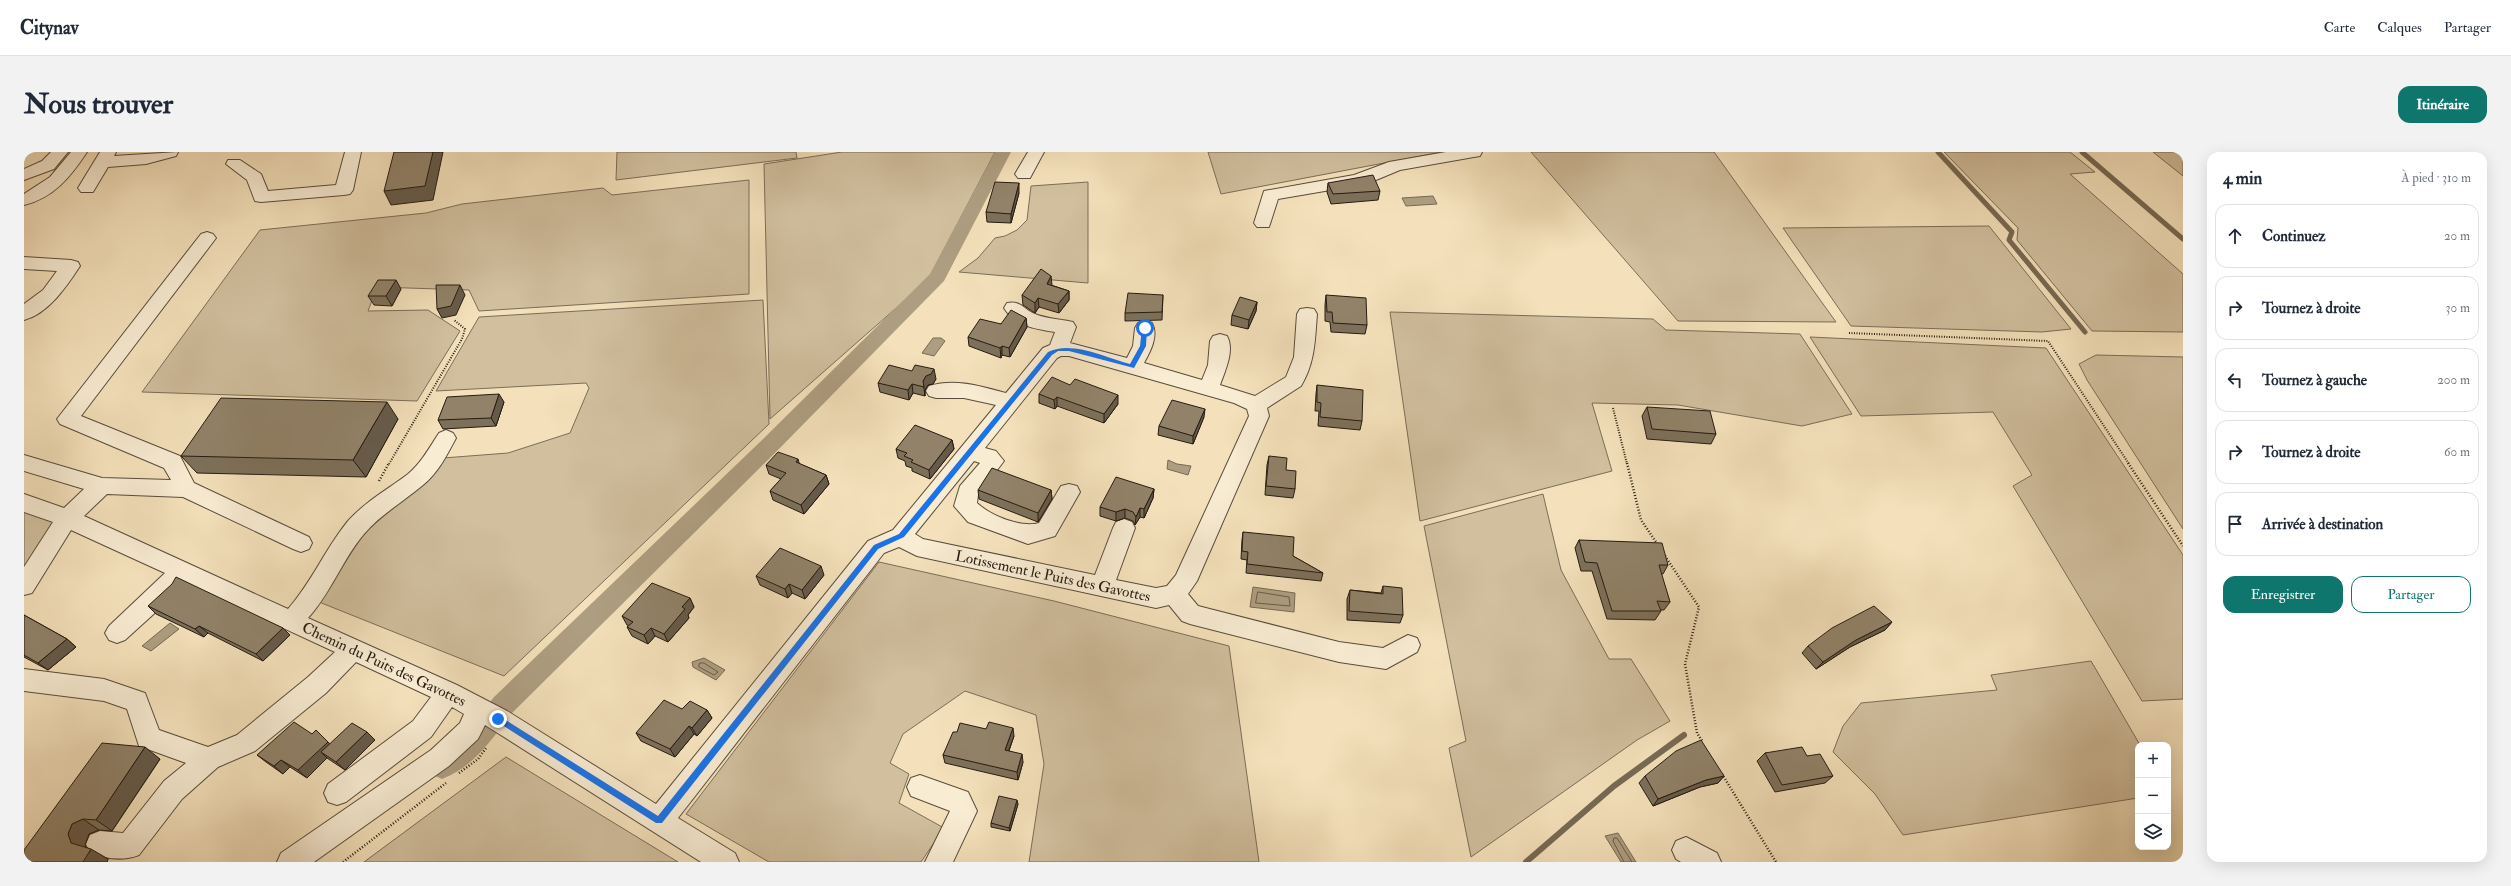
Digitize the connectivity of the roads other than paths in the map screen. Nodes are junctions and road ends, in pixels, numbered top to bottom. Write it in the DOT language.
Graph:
graph roads {
  1 [pos="60,152"];
  2 [pos="79,152"];
  3 [pos="170,152"];
  4 [pos="353,152"];
  5 [pos="1036,152"];
  6 [pos="1474,152"];
  7 [pos="105,157"];
  8 [pos="234,164"];
  9 [pos="1024,174"];
  10 [pos="24,175"];
  11 [pos="86,188"];
  12 [pos="24,200"];
  13 [pos="1264,222"];
  14 [pos="207,238"];
  15 [pos="24,263"];
  16 [pos="1014,308"];
  17 [pos="24,314"];
  18 [pos="1307,314"];
  19 [pos="1145,328"];
  20 [pos="1220,341"];
  21 [pos="1058,350"];
  22 [pos="1132,367"];
  23 [pos="1208,388"];
  24 [pos="936,391"];
  25 [pos="1010,402"];
  26 [pos="1256,405"];
  27 [pos="446,438"];
  28 [pos="970,452"];
  29 [pos="24,463"];
  30 [pos="102,486"];
  31 [pos="186,489"];
  32 [pos="1069,492"];
  33 [pos="24,503"];
  34 [pos="67,518"];
  35 [pos="1124,528"];
  36 [pos="901,536"];
  37 [pos="300,543"];
  38 [pos="180,569"];
  39 [pos="24,586"];
  40 [pos="1102,586"];
  41 [pos="1174,594"];
  42 [pos="292,620"];
  43 [pos="117,633"];
  44 [pos="1408,645"];
  45 [pos="354,649"];
  46 [pos="24,680"];
  47 [pos="448,693"];
  48 [pos="479,709"];
  49 [pos="209,759"];
  50 [pos="920,787"];
  51 [pos="337,793"];
  52 [pos="659,821"];
  53 [pos="100,844"];
  54 [pos="291,862"];
  55 [pos="724,862"];
  56 [pos="939,862"];
  1 -- 10 [label="street"];
  2 -- 12 [label="street"];
  3 -- 7 [label="street"];
  4 -- 8 [label="street"];
  5 -- 9 [label="street"];
  6 -- 13 [label="street"];
  7 -- 11 [label="street"];
  14 -- 31 [label="street"];
  15 -- 17 [label="street"];
  16 -- 21 [label="street"];
  18 -- 26 [label="street"];
  19 -- 22 [label="street"];
  20 -- 23 [label="street"];
  21 -- 22 [label="street"];
  21 -- 25 [label="street"];
  22 -- 23 [label="street"];
  23 -- 26 [label="street"];
  24 -- 25 [label="street"];
  25 -- 28 [label="street"];
  26 -- 41 [label="street"];
  27 -- 42 [label="street"];
  28 -- 32 [label="street"];
  28 -- 36 [label="street"];
  29 -- 30 [label="street"];
  30 -- 31 [label="street"];
  30 -- 34 [label="street"];
  31 -- 37 [label="street"];
  33 -- 34 [label="street, Chemin du Puits des Gavottes"];
  34 -- 38 [label="street, Chemin du Puits des Gavottes"];
  34 -- 39 [label="street"];
  35 -- 40 [label="street"];
  36 -- 40 [label="street, Lotissement le Puits des Gavottes"];
  36 -- 52 [label="street"];
  38 -- 42 [label="street, Chemin du Puits des Gavottes"];
  38 -- 43 [label="street"];
  40 -- 41 [label="street, Lotissement le Puits des Gavottes"];
  41 -- 44 [label="street"];
  42 -- 45 [label="street, Chemin du Puits des Gavottes"];
  45 -- 47 [label="street, Chemin du Puits des Gavottes"];
  45 -- 49 [label="street"];
  46 -- 49 [label="street"];
  47 -- 48 [label="street, Chemin du Puits des Gavottes"];
  47 -- 51 [label="street"];
  48 -- 52 [label="street, Chemin du Puits des Gavottes"];
  48 -- 54 [label="street"];
  49 -- 53 [label="street"];
  50 -- 56 [label="street"];
  52 -- 55 [label="street, Chemin du Puits des Gavottes"];
}
